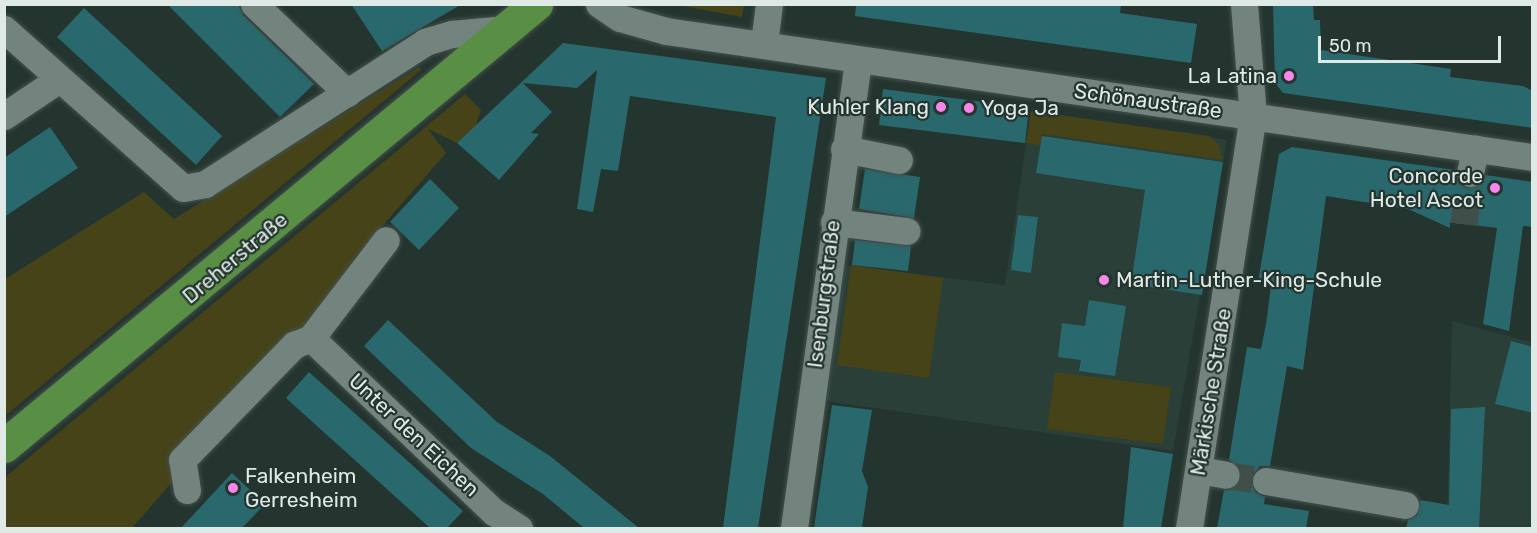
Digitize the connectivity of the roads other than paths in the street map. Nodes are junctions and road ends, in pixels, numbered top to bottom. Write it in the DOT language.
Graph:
graph roads {
  1 [pos="254,4"];
  2 [pos="536,4"];
  3 [pos="599,4"];
  4 [pos="769,4"];
  5 [pos="1239,5"];
  6 [pos="4,29"];
  7 [pos="506,29"];
  8 [pos="764,44"];
  9 [pos="407,56"];
  10 [pos="858,60"];
  11 [pos="461,67"];
  12 [pos="59,79"];
  13 [pos="347,93"];
  14 [pos="4,116"];
  15 [pos="1253,116"];
  16 [pos="844,149"];
  17 [pos="1533,157"];
  18 [pos="899,160"];
  19 [pos="834,222"];
  20 [pos="906,231"];
  21 [pos="386,240"];
  22 [pos="311,338"];
  23 [pos="4,446"];
  24 [pos="1199,470"];
  25 [pos="1226,475"];
  26 [pos="1266,481"];
  27 [pos="187,490"];
  28 [pos="1405,505"];
  29 [pos="487,520"];
  30 [pos="519,528"];
  31 [pos="794,528"];
  32 [pos="1189,528"];
  1 -- 13 [label="street"];
  2 -- 7 [label="main road, Dreherstraße"];
  3 -- 8 [label="street, Schönaustraße"];
  4 -- 8 [label="street"];
  5 -- 15 [label="street, Märkische Straße"];
  6 -- 12 [label="street"];
  7 -- 9 [label="street"];
  7 -- 11 [label="main road, Dreherstraße"];
  8 -- 10 [label="street, Schönaustraße"];
  9 -- 11 [label="street"];
  9 -- 13 [label="street"];
  10 -- 15 [label="street, Schönaustraße"];
  10 -- 16 [label="street, Isenburgstraße"];
  11 -- 23 [label="main road, Dreherstraße"];
  12 -- 13 [label="street"];
  12 -- 14 [label="street"];
  15 -- 17 [label="street, Schönaustraße"];
  15 -- 24 [label="street, Märkische Straße"];
  16 -- 18 [label="street"];
  16 -- 19 [label="street, Isenburgstraße"];
  19 -- 20 [label="street"];
  19 -- 31 [label="street, Isenburgstraße"];
  21 -- 22 [label="street"];
  22 -- 27 [label="street"];
  22 -- 29 [label="street, Unter den Eichen"];
  24 -- 25 [label="street"];
  24 -- 32 [label="street, Märkische Straße"];
  26 -- 28 [label="street"];
  29 -- 30 [label="street, Unter den Eichen"];
}
